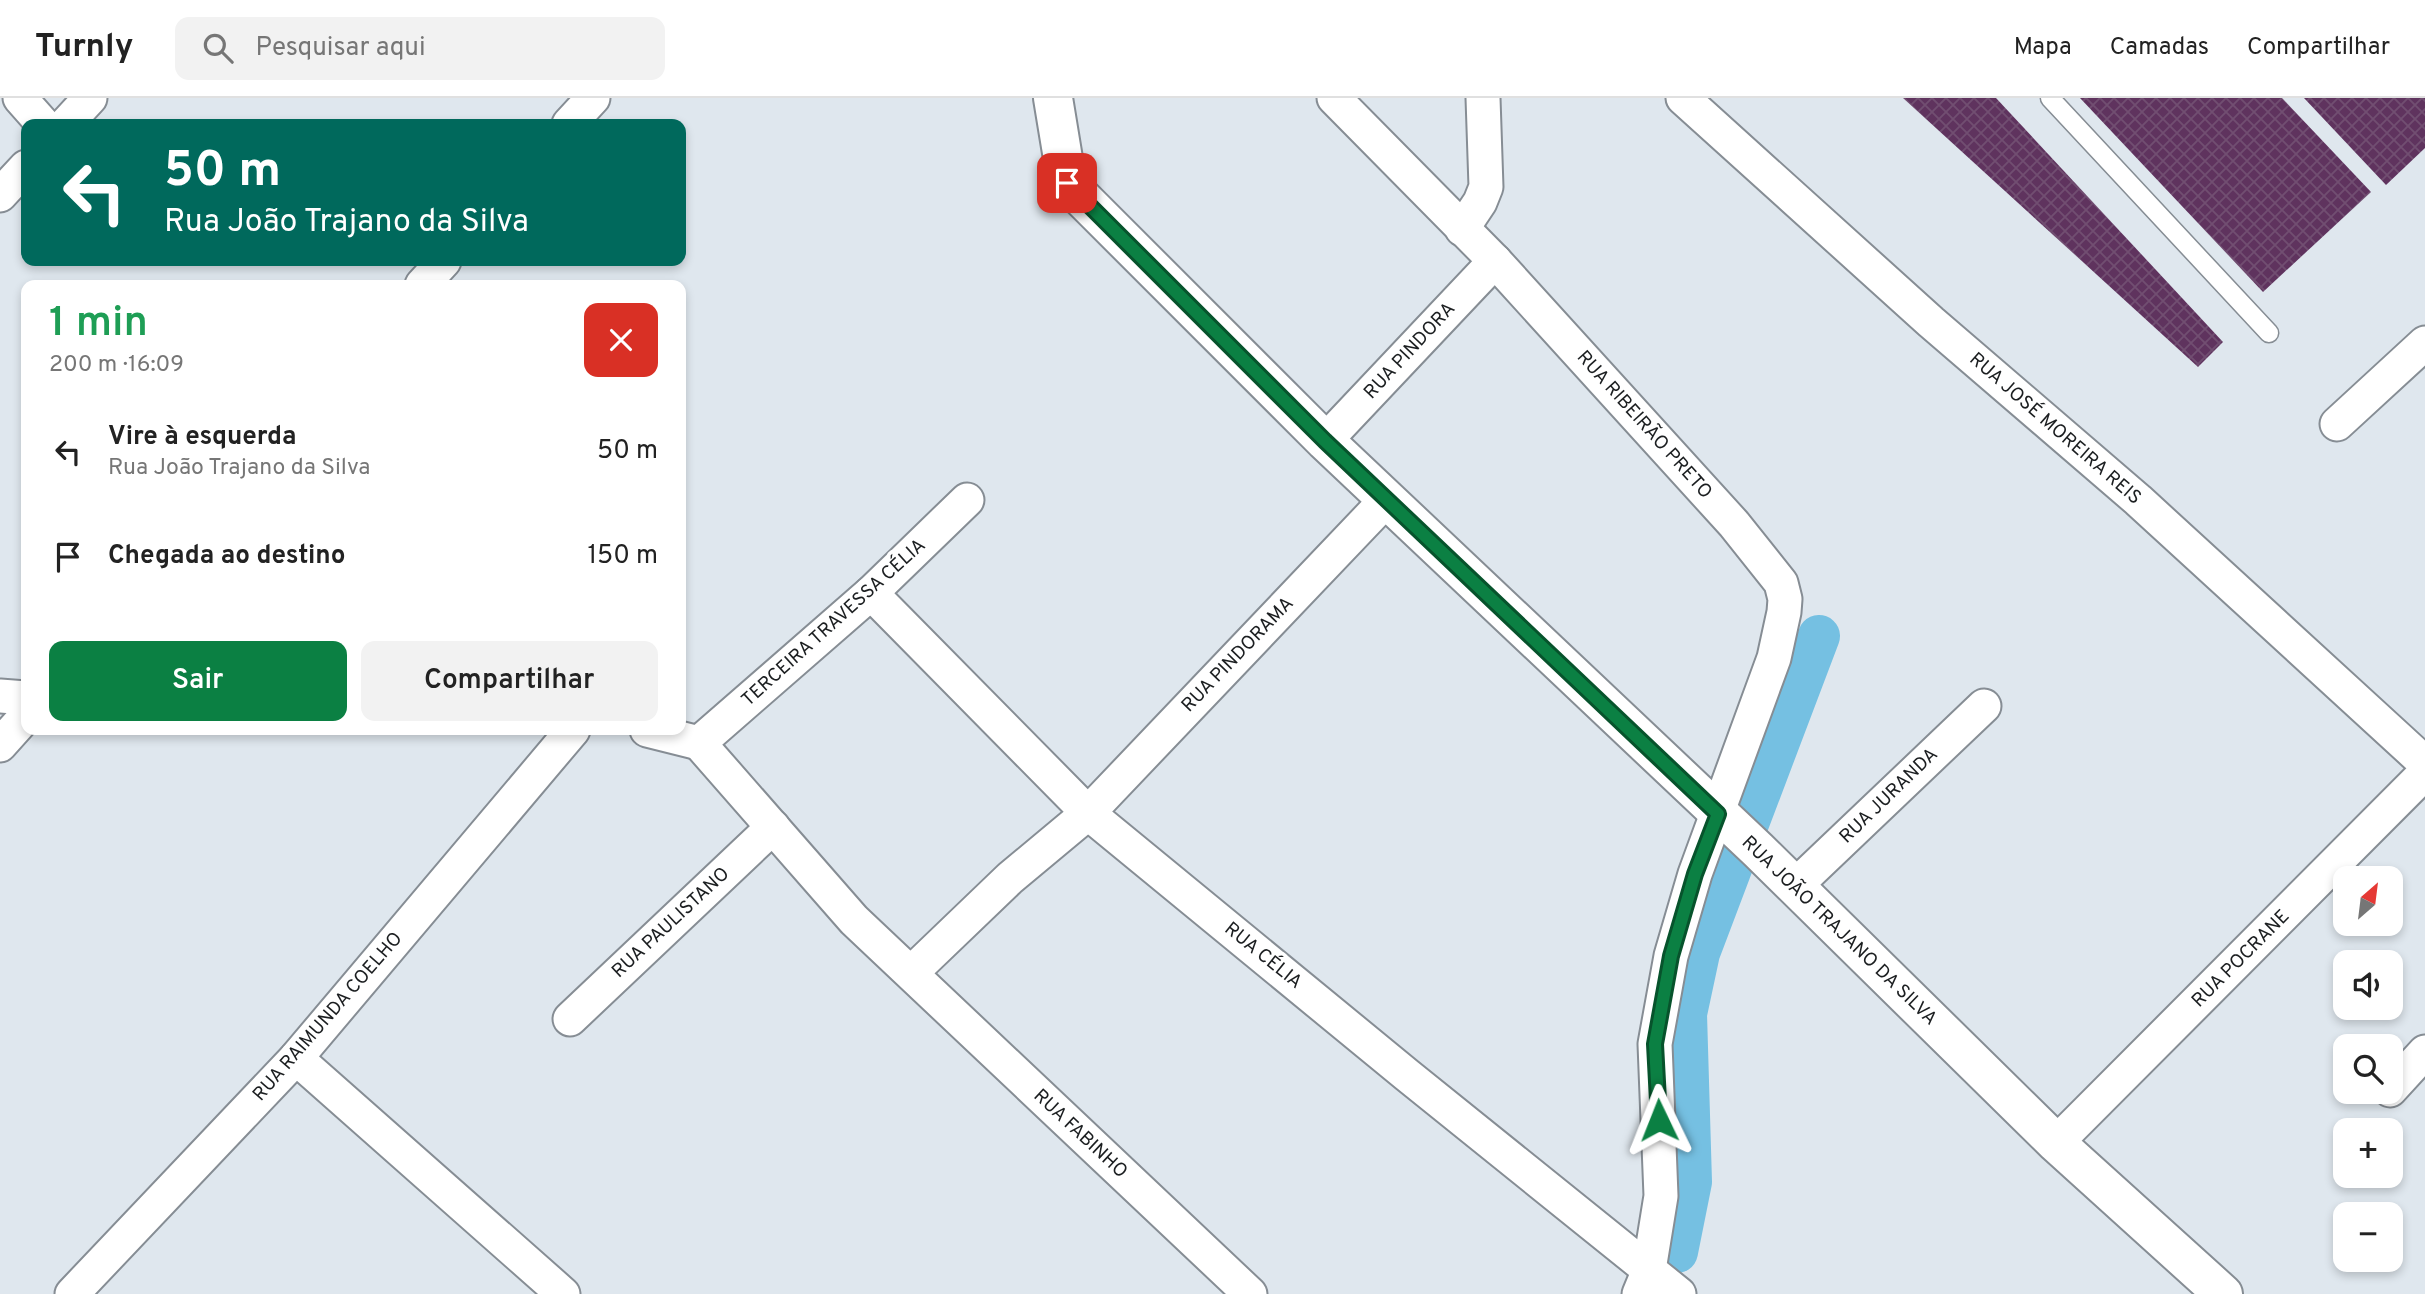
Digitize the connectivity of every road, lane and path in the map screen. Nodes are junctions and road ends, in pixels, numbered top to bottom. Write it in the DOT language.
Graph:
graph roads {
  1 [pos="20,98"];
  2 [pos="90,98"];
  3 [pos="593,98"];
  4 [pos="1053,98"];
  5 [pos="1334,98"];
  6 [pos="1483,98"];
  7 [pos="1683,98"];
  8 [pos="2050,98"];
  9 [pos="39,119"];
  10 [pos="71,119"];
  11 [pos="574,119"];
  12 [pos="21,172"];
  13 [pos="0,195"];
  14 [pos="1462,229"];
  15 [pos="1495,261"];
  16 [pos="439,266"];
  17 [pos="427,280"];
  18 [pos="2269,333"];
  19 [pos="2425,343"];
  20 [pos="2337,424"];
  21 [pos="1325,441"];
  22 [pos="1388,498"];
  23 [pos="967,500"];
  24 [pos="871,593"];
  25 [pos="0,696"];
  26 [pos="21,698"];
  27 [pos="1984,706"];
  28 [pos="21,722"];
  29 [pos="569,735"];
  30 [pos="667,735"];
  31 [pos="699,743"];
  32 [pos="0,745"];
  33 [pos="2425,763"];
  34 [pos="2425,773"];
  35 [pos="1088,813"];
  36 [pos="1720,816"];
  37 [pos="773,827"];
  38 [pos="1795,886"];
  39 [pos="911,973"];
  40 [pos="570,1019"];
  41 [pos="2425,1052"];
  42 [pos="296,1058"];
  43 [pos="2403,1076"];
  44 [pos="2056,1143"];
  45 [pos="1644,1282"];
  46 [pos="72,1294"];
  47 [pos="564,1294"];
  48 [pos="1250,1294"];
  49 [pos="1679,1294"];
  50 [pos="2223,1294"];
  1 -- 9 [label="street"];
  2 -- 10 [label="street"];
  3 -- 11 [label="street"];
  4 -- 21 [label="street, RUA JOÃO TRAJANO DA SILVA"];
  5 -- 14 [label="street, RUA RIBEIRÃO PRETO"];
  6 -- 14 [label="street"];
  7 -- 33 [label="street, RUA JOSÉ MOREIRA REIS"];
  8 -- 18 [label="lane"];
  12 -- 13 [label="street"];
  14 -- 15 [label="street, RUA RIBEIRÃO PRETO"];
  15 -- 21 [label="street, RUA PINDORA"];
  15 -- 36 [label="street, RUA RIBEIRÃO PRETO"];
  16 -- 17 [label="street"];
  19 -- 20 [label="street"];
  21 -- 22 [label="street, RUA JOÃO TRAJANO DA SILVA"];
  22 -- 35 [label="street, RUA PINDORAMA"];
  22 -- 36 [label="street, RUA JOÃO TRAJANO DA SILVA"];
  23 -- 24 [label="street, TERCEIRA TRAVESSA CÉLIA"];
  24 -- 31 [label="street, TERCEIRA TRAVESSA CÉLIA"];
  24 -- 35 [label="street, RUA CÉLIA"];
  25 -- 26 [label="street"];
  27 -- 38 [label="street, RUA JURANDA"];
  28 -- 32 [label="street"];
  29 -- 42 [label="street, RUA RAIMUNDA COELHO"];
  30 -- 31 [label="street"];
  31 -- 37 [label="street, RUA FABINHO"];
  34 -- 44 [label="street, RUA POCRANE"];
  35 -- 39 [label="street"];
  35 -- 45 [label="street, RUA CÉLIA"];
  36 -- 38 [label="street, RUA JOÃO TRAJANO DA SILVA"];
  36 -- 45 [label="street, RUA RIBEIRÃO PRETO"];
  37 -- 39 [label="street, RUA FABINHO"];
  37 -- 40 [label="street, RUA PAULISTANO"];
  38 -- 44 [label="street, RUA JOÃO TRAJANO DA SILVA"];
  39 -- 48 [label="street, RUA FABINHO"];
  41 -- 43 [label="street"];
  42 -- 46 [label="street, RUA RAIMUNDA COELHO"];
  42 -- 47 [label="street"];
  44 -- 50 [label="street, RUA JOÃO TRAJANO DA SILVA"];
  45 -- 49 [label="street, RUA CÉLIA"];
}
